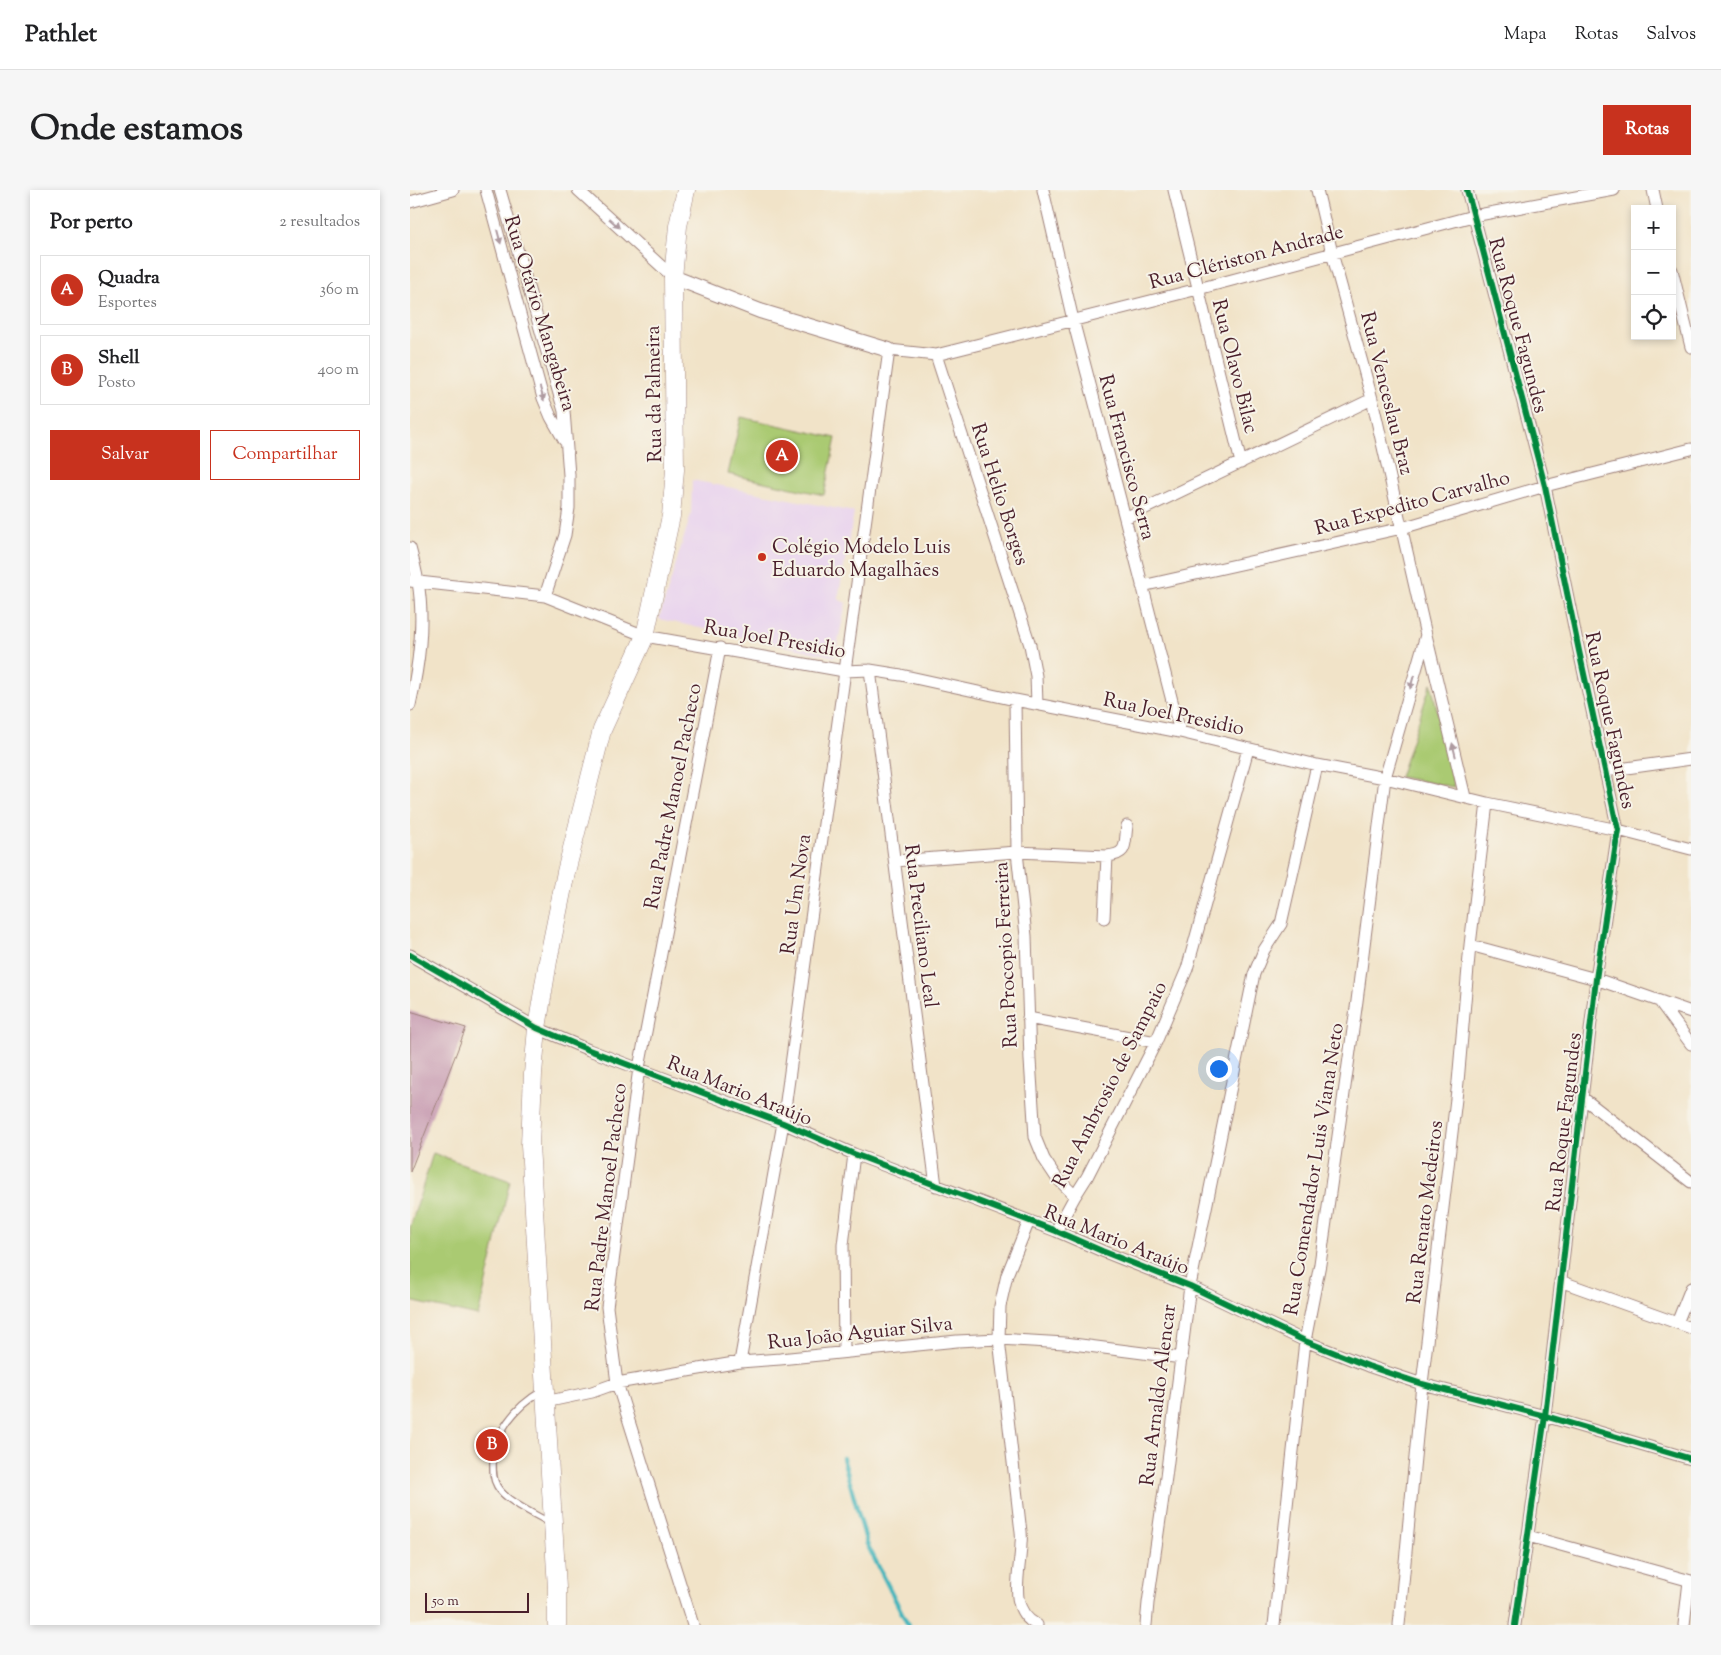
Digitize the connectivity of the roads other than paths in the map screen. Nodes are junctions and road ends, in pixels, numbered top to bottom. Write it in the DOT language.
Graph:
graph roads {
  1 [pos="453,190"];
  2 [pos="486,190"];
  3 [pos="500,190"];
  4 [pos="578,190"];
  5 [pos="686,190"];
  6 [pos="1043,190"];
  7 [pos="1174,190"];
  8 [pos="1316,190"];
  9 [pos="1467,190"];
  10 [pos="1614,190"];
  11 [pos="1653,190"];
  12 [pos="410,202"];
  13 [pos="1656,205"];
  14 [pos="1474,216"];
  15 [pos="1332,253"];
  16 [pos="673,277"];
  17 [pos="528,284"];
  18 [pos="1676,286"];
  19 [pos="513,288"];
  20 [pos="1198,288"];
  21 [pos="1072,320"];
  22 [pos="1691,348"];
  23 [pos="889,350"];
  24 [pos="936,355"];
  25 [pos="1372,399"];
  26 [pos="566,444"];
  27 [pos="1691,448"];
  28 [pos="1241,463"];
  29 [pos="1546,486"];
  30 [pos="1125,518"];
  31 [pos="1402,528"];
  32 [pos="410,548"];
  33 [pos="414,581"];
  34 [pos="1142,586"];
  35 [pos="544,596"];
  36 [pos="1426,635"];
  37 [pos="645,636"];
  38 [pos="720,648"];
  39 [pos="844,670"];
  40 [pos="870,670"];
  41 [pos="412,686"];
  42 [pos="1015,700"];
  43 [pos="1038,704"];
  44 [pos="410,705"];
  45 [pos="1180,732"];
  46 [pos="1248,749"];
  47 [pos="1691,759"];
  48 [pos="1317,765"];
  49 [pos="1605,771"];
  50 [pos="1385,778"];
  51 [pos="1465,797"];
  52 [pos="1487,803"];
  53 [pos="1127,826"];
  54 [pos="1618,830"];
  55 [pos="1691,849"];
  56 [pos="1018,852"];
  57 [pos="1107,856"];
  58 [pos="895,861"];
  59 [pos="1104,918"];
  60 [pos="1470,945"];
  61 [pos="410,956"];
  62 [pos="1596,979"];
  63 [pos="1660,1002"];
  64 [pos="1691,1012"];
  65 [pos="1028,1018"];
  66 [pos="537,1028"];
  67 [pos="1156,1042"];
  68 [pos="1691,1044"];
  69 [pos="639,1068"];
  70 [pos="1583,1098"];
  71 [pos="783,1123"];
  72 [pos="854,1154"];
  73 [pos="1691,1182"];
  74 [pos="936,1186"];
  75 [pos="1075,1196"];
  76 [pos="1029,1221"];
  77 [pos="1056,1231"];
  78 [pos="1560,1281"];
  79 [pos="1190,1286"];
  80 [pos="1691,1288"];
  81 [pos="1677,1323"];
  82 [pos="1691,1328"];
  83 [pos="999,1339"];
  84 [pos="1305,1341"];
  85 [pos="844,1352"];
  86 [pos="1182,1358"];
  87 [pos="740,1362"];
  88 [pos="616,1383"];
  89 [pos="1422,1384"];
  90 [pos="544,1396"];
  91 [pos="1545,1416"];
  92 [pos="1691,1459"];
  93 [pos="553,1524"];
  94 [pos="1528,1536"];
  95 [pos="1690,1581"];
  96 [pos="1518,1622"];
  97 [pos="557,1625"];
  98 [pos="693,1625"];
  99 [pos="1037,1625"];
  100 [pos="1146,1625"];
  101 [pos="1274,1625"];
  102 [pos="1399,1625"];
  103 [pos="1684,1625"];
  1 -- 12 [label="street"];
  2 -- 19 [label="street, Rua Otávio Mangabeira, one-way"];
  3 -- 17 [label="street, Rua Otávio Mangabeira"];
  4 -- 16 [label="street, one-way"];
  5 -- 16 [label="main road, Rua da Palmeira"];
  6 -- 21 [label="street, Rua Francisco Serra"];
  7 -- 20 [label="street, Rua Olavo Bilac"];
  8 -- 15 [label="street, Rua Venceslau Braz"];
  9 -- 14 [label="street, Rua Roque Fagundes"];
  10 -- 14 [label="street, Rua Clériston Andrade"];
  11 -- 13 [label="street"];
  14 -- 15 [label="street, Rua Clériston Andrade"];
  14 -- 29 [label="street, Rua Roque Fagundes"];
  15 -- 20 [label="street, Rua Clériston Andrade"];
  15 -- 25 [label="street, Rua Venceslau Braz"];
  16 -- 23 [label="street"];
  16 -- 37 [label="main road, Rua da Palmeira"];
  17 -- 19 [label="street"];
  17 -- 26 [label="street, Rua Otávio Mangabeira"];
  18 -- 22 [label="street"];
  19 -- 26 [label="street, Rua Otávio Mangabeira, one-way"];
  20 -- 21 [label="street, Rua Clériston Andrade"];
  20 -- 28 [label="street, Rua Olavo Bilac"];
  21 -- 24 [label="street, Rua Clériston Andrade"];
  21 -- 30 [label="street, Rua Francisco Serra"];
  23 -- 24 [label="street, Rua Clériston Andrade"];
  23 -- 39 [label="street, Rua Um Nova"];
  24 -- 43 [label="street, Rua Helio Borges"];
  25 -- 28 [label="street"];
  25 -- 31 [label="street, Rua Venceslau Braz"];
  26 -- 35 [label="street, Rua Otávio Mangabeira"];
  27 -- 29 [label="street, Rua Expedito Carvalho"];
  28 -- 30 [label="street"];
  29 -- 31 [label="street, Rua Expedito Carvalho"];
  29 -- 49 [label="street, Rua Roque Fagundes"];
  30 -- 34 [label="street, Rua Francisco Serra"];
  31 -- 34 [label="street, Rua Expedito Carvalho"];
  31 -- 36 [label="street, Rua Venceslau Braz"];
  32 -- 33 [label="street"];
  33 -- 35 [label="street, Rua Joel Presidio"];
  33 -- 41 [label="street"];
  34 -- 45 [label="street, Rua Francisco Serra"];
  35 -- 37 [label="street, Rua Joel Presidio"];
  36 -- 50 [label="street, Rua Comendador Luis Viana Neto, one-way"];
  51 -- 36 [label="street, Rua Venceslau Braz, one-way"];
  37 -- 38 [label="street, Rua Joel Presidio"];
  37 -- 66 [label="main road, Rua da Palmeira"];
  38 -- 39 [label="street, Rua Joel Presidio"];
  38 -- 69 [label="street, Rua Padre Manoel Pacheco"];
  39 -- 40 [label="street, Rua Joel Presidio"];
  39 -- 71 [label="street, Rua Um Nova"];
  40 -- 42 [label="street, Rua Joel Presidio"];
  40 -- 58 [label="street, Rua Preciliano Leal"];
  41 -- 44 [label="street"];
  42 -- 43 [label="street, Rua Joel Presidio"];
  42 -- 56 [label="street, Rua Procopio Ferreira"];
  43 -- 45 [label="street, Rua Joel Presidio"];
  45 -- 46 [label="street, Rua Joel Presidio"];
  46 -- 48 [label="street, Rua Joel Presidio"];
  46 -- 67 [label="street, Rua Ambrosio de Sampaio"];
  47 -- 49 [label="street"];
  48 -- 50 [label="street, Rua Joel Presidio"];
  48 -- 79 [label="street, Rua Arnaldo Alencar"];
  49 -- 54 [label="street, Rua Roque Fagundes"];
  50 -- 51 [label="street, Rua Joel Presidio"];
  50 -- 84 [label="street, Rua Comendador Luis Viana Neto"];
  51 -- 52 [label="street, Rua Joel Presidio"];
  52 -- 54 [label="street, Rua Joel Presidio"];
  52 -- 60 [label="street, Rua Renato Medeiros"];
  53 -- 57 [label="street"];
  54 -- 55 [label="street, Rua Joel Presidio"];
  54 -- 62 [label="street, Rua Roque Fagundes"];
  56 -- 57 [label="street"];
  56 -- 58 [label="street"];
  56 -- 65 [label="street, Rua Procopio Ferreira"];
  57 -- 59 [label="street"];
  58 -- 74 [label="street, Rua Preciliano Leal"];
  60 -- 62 [label="street"];
  60 -- 89 [label="street, Rua Renato Medeiros"];
  61 -- 66 [label="street, Rua Mario Araújo"];
  62 -- 63 [label="street"];
  62 -- 70 [label="street, Rua Roque Fagundes"];
  63 -- 64 [label="street"];
  63 -- 68 [label="street"];
  65 -- 67 [label="street"];
  65 -- 75 [label="street, Rua Procopio Ferreira"];
  66 -- 69 [label="street, Rua Mario Araújo"];
  66 -- 90 [label="main road, Rua da Palmeira"];
  67 -- 75 [label="street, Rua Ambrosio de Sampaio"];
  69 -- 71 [label="street, Rua Mario Araújo"];
  69 -- 88 [label="street, Rua Padre Manoel Pacheco"];
  70 -- 73 [label="street"];
  70 -- 78 [label="street, Rua Roque Fagundes"];
  71 -- 72 [label="street, Rua Mario Araújo"];
  71 -- 87 [label="street, Rua Um Nova"];
  72 -- 74 [label="street, Rua Mario Araújo"];
  72 -- 85 [label="street"];
  74 -- 76 [label="street, Rua Mario Araújo"];
  75 -- 77 [label="street, Rua Ambrosio de Sampaio"];
  76 -- 77 [label="street, Rua Mario Araújo"];
  76 -- 83 [label="street"];
  77 -- 79 [label="street, Rua Mario Araújo"];
  78 -- 81 [label="street"];
  78 -- 91 [label="street, Rua Roque Fagundes"];
  79 -- 84 [label="street, Rua Mario Araújo"];
  79 -- 86 [label="street, Rua Arnaldo Alencar"];
  80 -- 81 [label="street"];
  81 -- 82 [label="street"];
  83 -- 85 [label="street, Rua João Aguiar Silva"];
  83 -- 86 [label="street, Rua João Aguiar Silva"];
  83 -- 99 [label="street"];
  84 -- 89 [label="street, Rua Mario Araújo"];
  84 -- 101 [label="street, Rua Comendador Luis Viana Neto"];
  85 -- 87 [label="street, Rua João Aguiar Silva"];
  86 -- 100 [label="street, Rua Arnaldo Alencar"];
  87 -- 88 [label="street, Rua João Aguiar Silva"];
  88 -- 90 [label="street, Rua João Aguiar Silva"];
  88 -- 98 [label="street, Rua Padre Manoel Pacheco"];
  89 -- 91 [label="street, Rua Mario Araújo"];
  89 -- 102 [label="street, Rua Renato Medeiros"];
  90 -- 93 [label="main road, Rua da Palmeira"];
  90 -- 93 [label="lane"];
  91 -- 92 [label="street, Rua Mario Araújo"];
  91 -- 94 [label="street, Rua Roque Fagundes"];
  93 -- 97 [label="main road, Rua da Palmeira"];
  94 -- 95 [label="street"];
  94 -- 96 [label="street, Rua Roque Fagundes"];
  95 -- 103 [label="street"];
}
